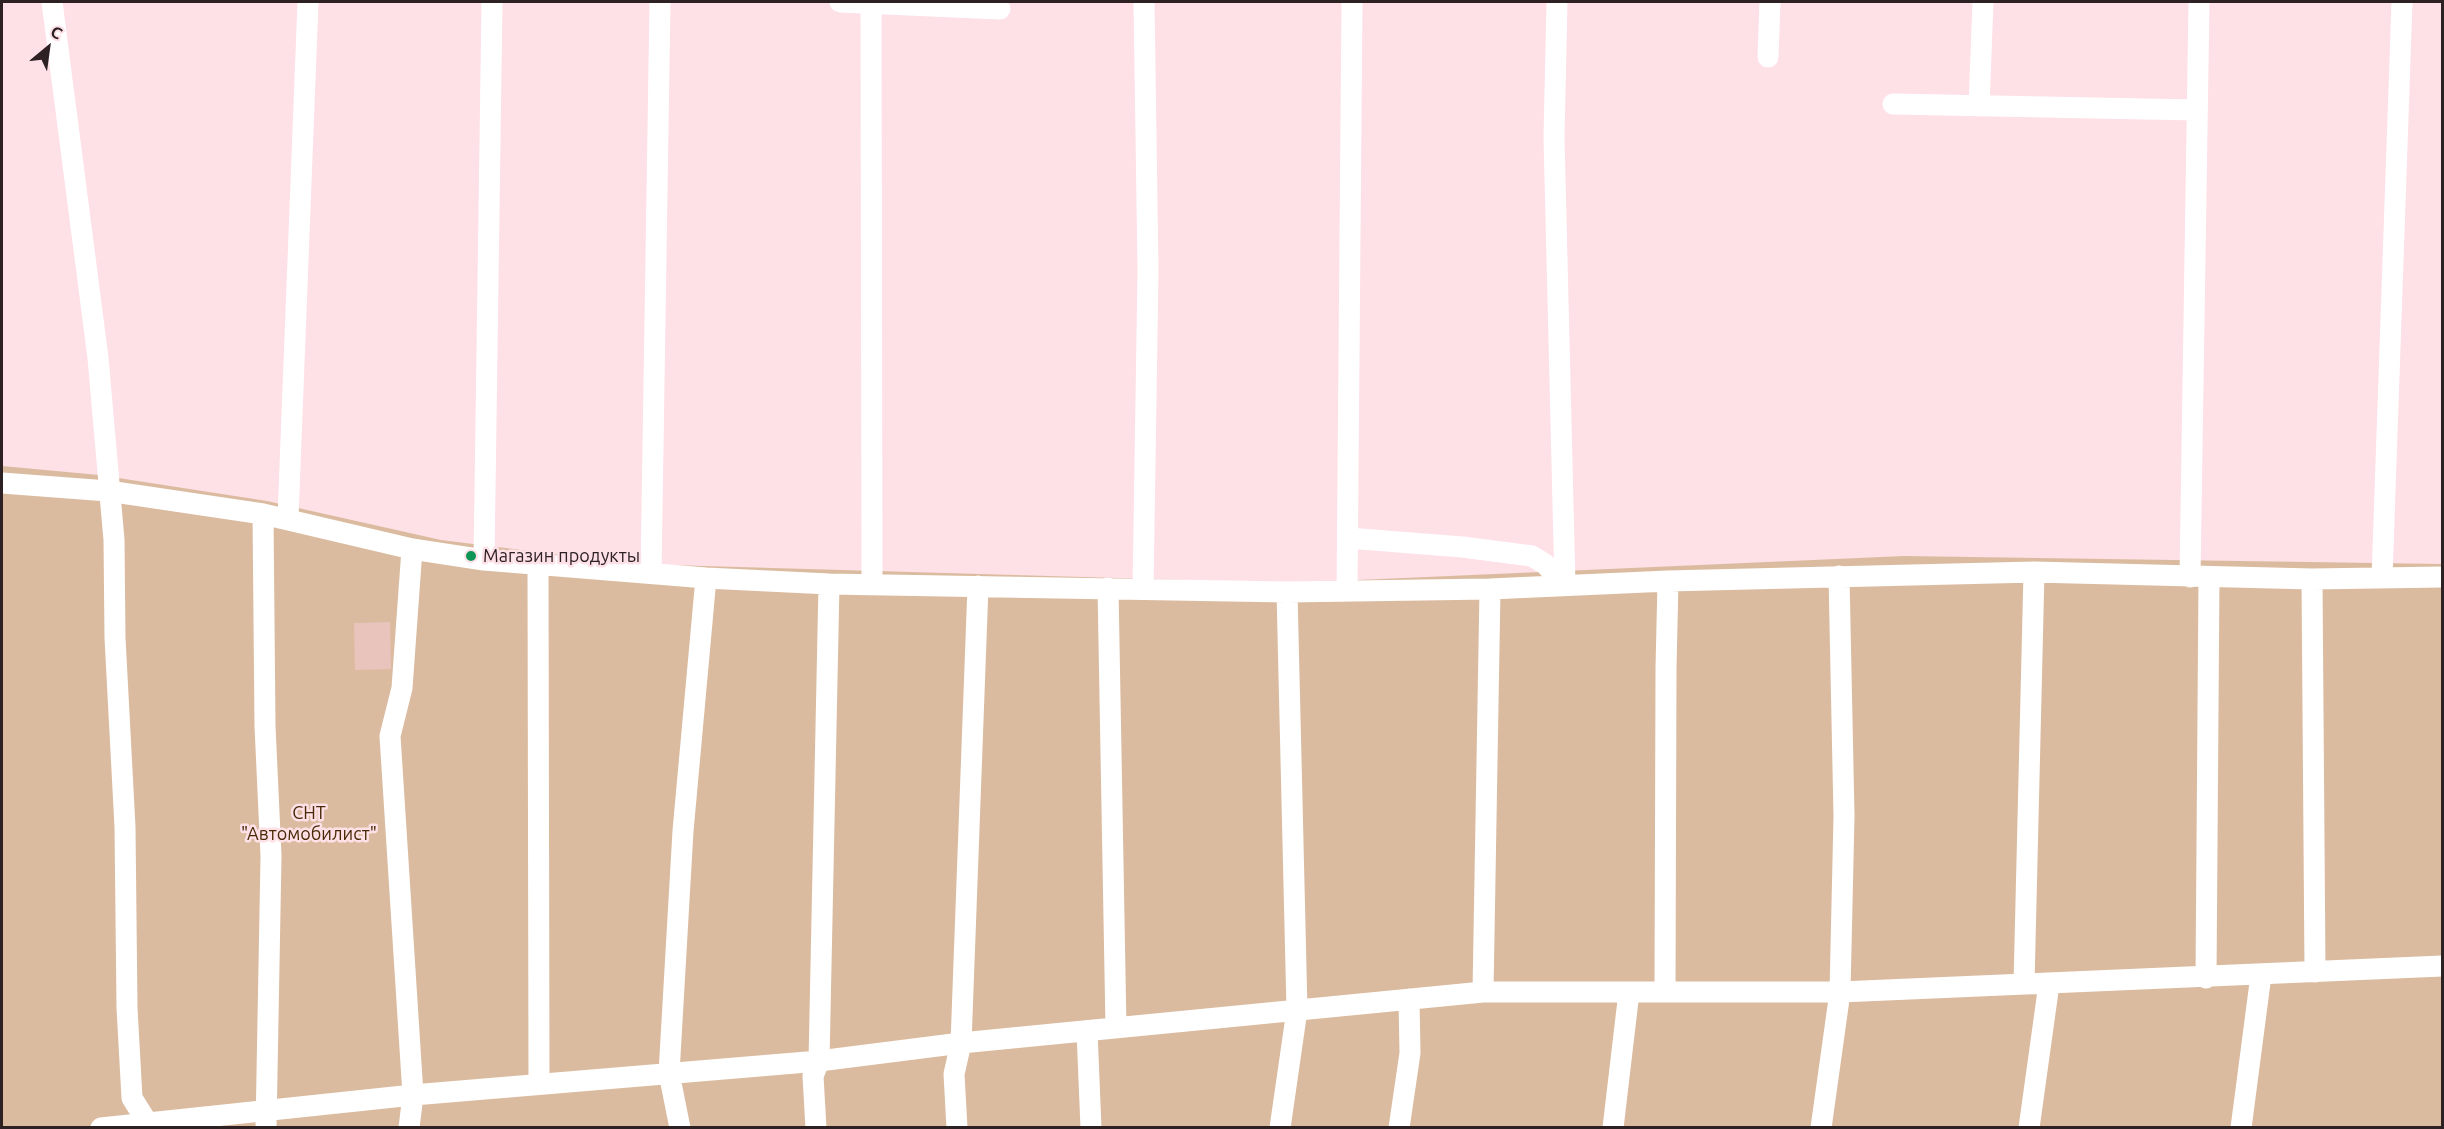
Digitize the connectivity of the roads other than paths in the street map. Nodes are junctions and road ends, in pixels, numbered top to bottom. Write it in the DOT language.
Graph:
graph roads {
  1 [pos="52,2"];
  2 [pos="308,2"];
  3 [pos="492,2"];
  4 [pos="660,2"];
  5 [pos="840,2"];
  6 [pos="1144,2"];
  7 [pos="1352,2"];
  8 [pos="1557,2"];
  9 [pos="1770,2"];
  10 [pos="1983,2"];
  11 [pos="2199,2"];
  12 [pos="2402,2"];
  13 [pos="871,4"];
  14 [pos="1000,9"];
  15 [pos="1768,57"];
  16 [pos="1893,104"];
  17 [pos="1979,106"];
  18 [pos="2196,110"];
  19 [pos="2,483"];
  20 [pos="108,491"];
  21 [pos="263,514"];
  22 [pos="288,518"];
  23 [pos="1348,538"];
  24 [pos="412,549"];
  25 [pos="484,560"];
  26 [pos="538,565"];
  27 [pos="2034,572"];
  28 [pos="651,573"];
  29 [pos="1839,576"];
  30 [pos="2200,577"];
  31 [pos="2442,577"];
  32 [pos="706,578"];
  33 [pos="2382,578"];
  34 [pos="2312,579"];
  35 [pos="1668,581"];
  36 [pos="872,583"];
  37 [pos="829,584"];
  38 [pos="1565,585"];
  39 [pos="978,586"];
  40 [pos="1107,588"];
  41 [pos="1143,589"];
  42 [pos="1490,589"];
  43 [pos="1347,591"];
  44 [pos="1287,592"];
  45 [pos="2442,966"];
  46 [pos="2314,972"];
  47 [pos="2261,975"];
  48 [pos="2206,978"];
  49 [pos="2024,984"];
  50 [pos="2049,984"];
  51 [pos="1483,992"];
  52 [pos="1629,992"];
  53 [pos="1665,992"];
  54 [pos="1840,992"];
  55 [pos="1409,999"];
  56 [pos="1297,1010"];
  57 [pos="1116,1028"];
  58 [pos="1087,1030"];
  59 [pos="961,1043"];
  60 [pos="819,1061"];
  61 [pos="669,1072"];
  62 [pos="538,1084"];
  63 [pos="413,1095"];
  64 [pos="265,1119"];
  65 [pos="147,1125"];
  66 [pos="101,1128"];
  67 [pos="409,1128"];
  68 [pos="680,1128"];
  69 [pos="816,1128"];
  70 [pos="957,1128"];
  71 [pos="1091,1128"];
  72 [pos="1280,1128"];
  73 [pos="1399,1128"];
  74 [pos="1613,1128"];
  75 [pos="1821,1128"];
  76 [pos="2029,1128"];
  77 [pos="2241,1128"];
  1 -- 20 [label="street"];
  2 -- 22 [label="street"];
  3 -- 25 [label="street"];
  4 -- 28 [label="street"];
  5 -- 13 [label="street"];
  6 -- 41 [label="street"];
  7 -- 23 [label="street"];
  8 -- 38 [label="street"];
  9 -- 15 [label="street"];
  10 -- 17 [label="street"];
  11 -- 18 [label="street"];
  12 -- 33 [label="street"];
  13 -- 14 [label="street"];
  13 -- 36 [label="street"];
  16 -- 17 [label="street"];
  17 -- 18 [label="street"];
  18 -- 30 [label="street"];
  19 -- 20 [label="street"];
  20 -- 21 [label="street"];
  20 -- 65 [label="street"];
  21 -- 22 [label="street"];
  21 -- 64 [label="street"];
  22 -- 24 [label="street"];
  23 -- 38 [label="street"];
  23 -- 43 [label="street"];
  24 -- 25 [label="street"];
  24 -- 63 [label="street"];
  25 -- 26 [label="street"];
  26 -- 28 [label="street"];
  26 -- 62 [label="street"];
  27 -- 29 [label="street"];
  27 -- 30 [label="street"];
  27 -- 49 [label="street"];
  28 -- 32 [label="street"];
  29 -- 35 [label="street"];
  29 -- 54 [label="street"];
  30 -- 34 [label="street"];
  30 -- 48 [label="street"];
  31 -- 33 [label="street"];
  32 -- 37 [label="street"];
  32 -- 61 [label="street"];
  33 -- 34 [label="street"];
  34 -- 46 [label="street"];
  35 -- 38 [label="street"];
  35 -- 53 [label="street"];
  36 -- 37 [label="street"];
  36 -- 39 [label="street"];
  37 -- 60 [label="street"];
  38 -- 42 [label="street"];
  39 -- 40 [label="street"];
  39 -- 59 [label="street"];
  40 -- 41 [label="street"];
  40 -- 57 [label="street"];
  41 -- 44 [label="street"];
  42 -- 43 [label="street"];
  42 -- 51 [label="street"];
  43 -- 44 [label="street"];
  44 -- 56 [label="street"];
  45 -- 46 [label="street"];
  46 -- 47 [label="street"];
  47 -- 48 [label="street"];
  47 -- 77 [label="street"];
  48 -- 50 [label="street"];
  49 -- 50 [label="street"];
  49 -- 54 [label="street"];
  50 -- 76 [label="street"];
  51 -- 52 [label="street"];
  51 -- 55 [label="street"];
  52 -- 53 [label="street"];
  52 -- 74 [label="street"];
  53 -- 54 [label="street"];
  54 -- 75 [label="street"];
  55 -- 56 [label="street"];
  55 -- 73 [label="street"];
  56 -- 57 [label="street"];
  56 -- 72 [label="street"];
  57 -- 58 [label="street"];
  58 -- 59 [label="street"];
  58 -- 71 [label="street"];
  59 -- 60 [label="street"];
  59 -- 70 [label="street"];
  60 -- 61 [label="street"];
  60 -- 69 [label="street"];
  61 -- 62 [label="street"];
  61 -- 68 [label="street"];
  62 -- 63 [label="street"];
  63 -- 64 [label="street"];
  63 -- 67 [label="street"];
  64 -- 65 [label="street"];
  65 -- 66 [label="street"];
}
